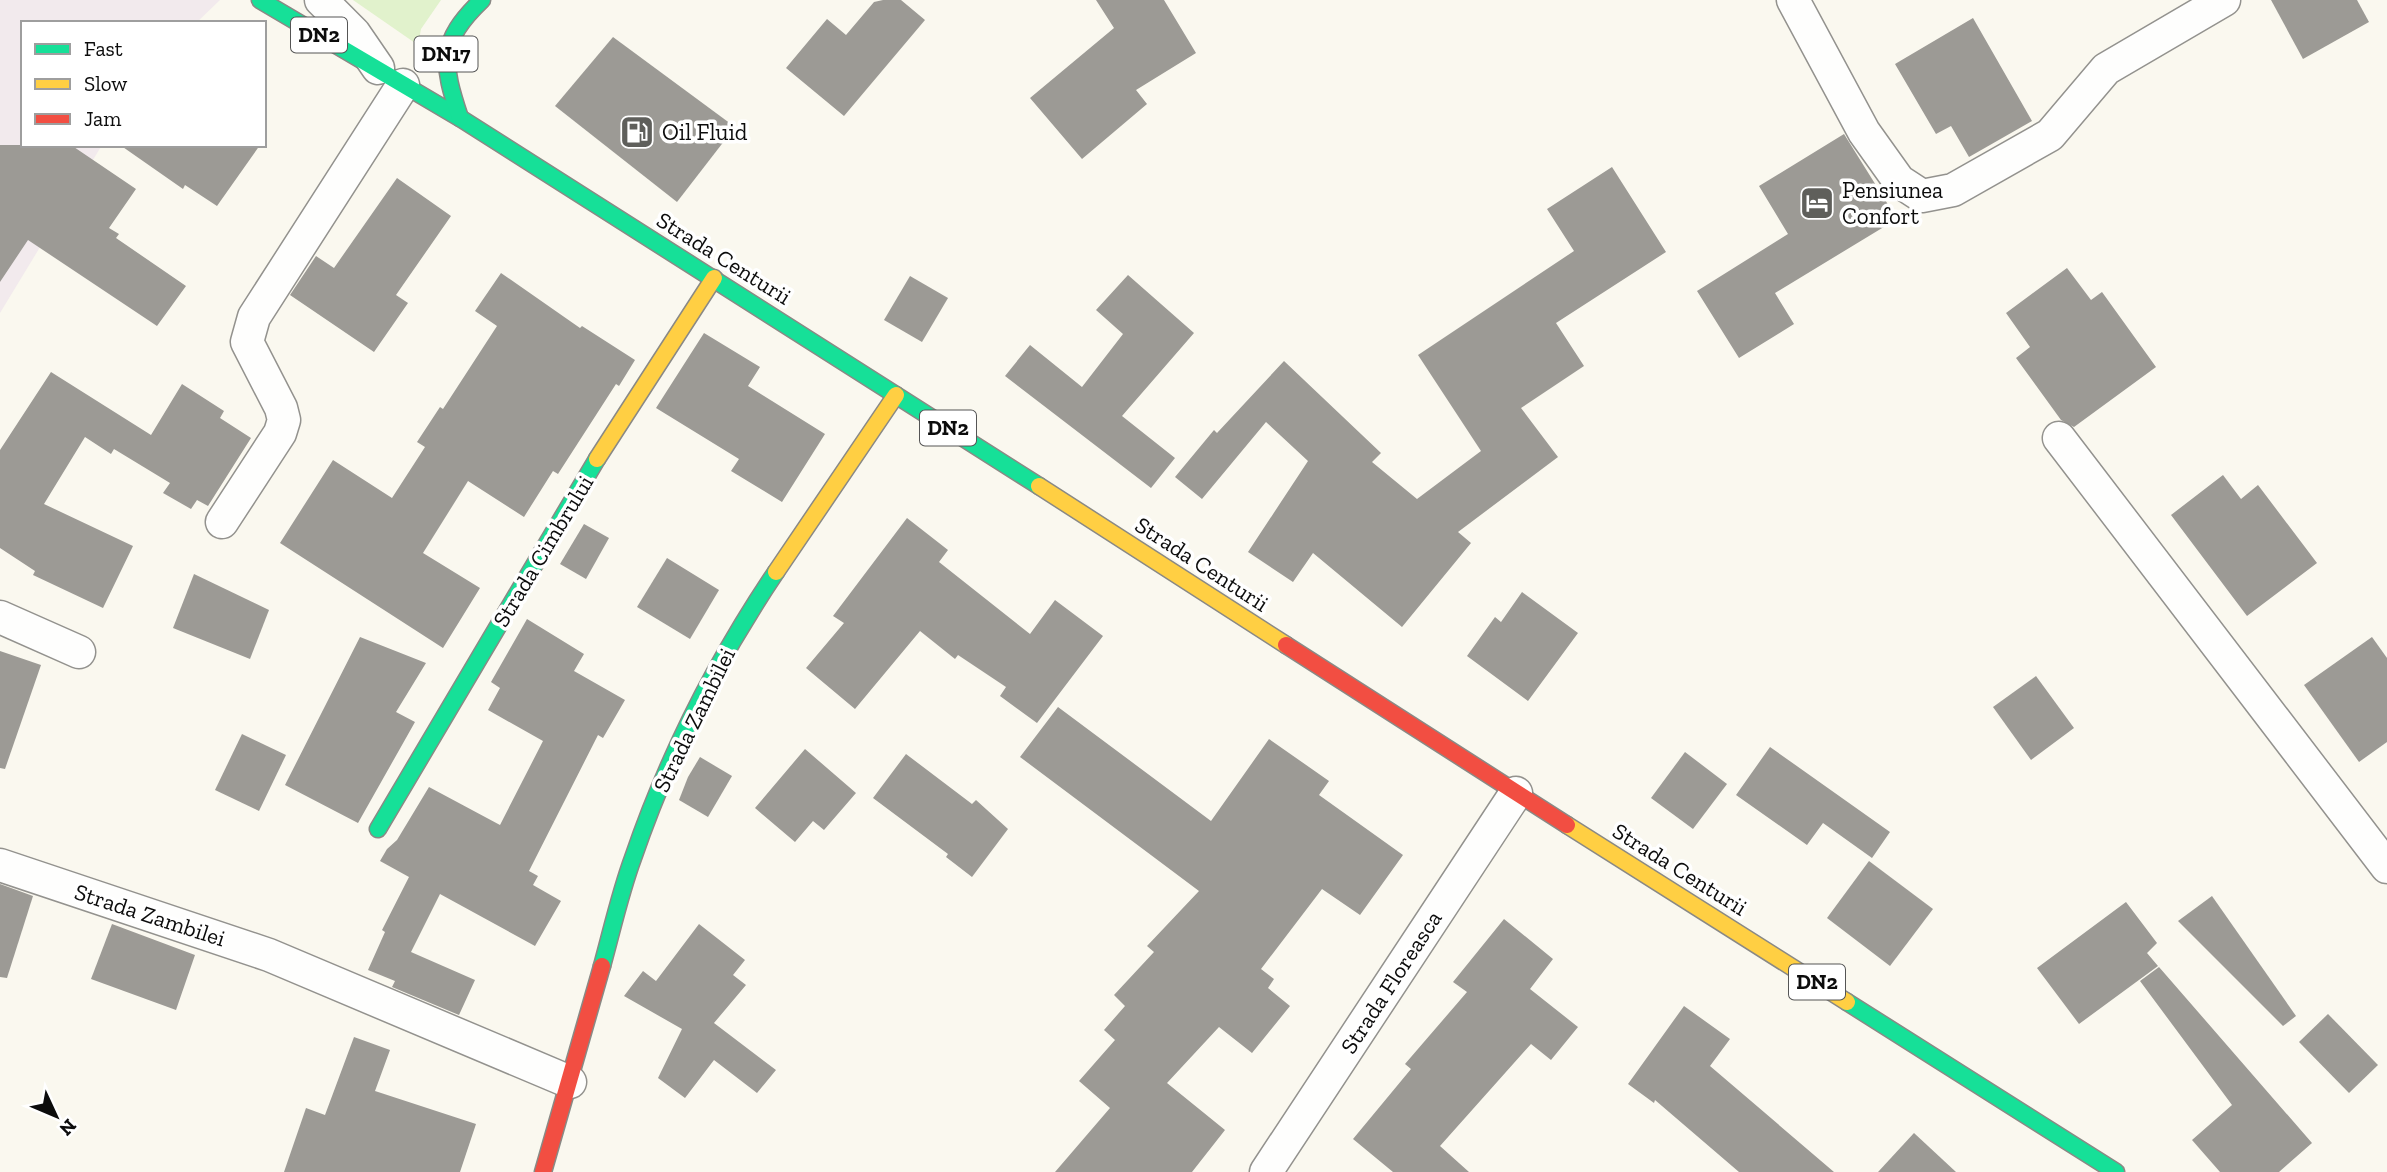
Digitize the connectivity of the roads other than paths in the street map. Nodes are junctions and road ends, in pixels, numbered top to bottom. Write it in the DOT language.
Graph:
graph roads {
  1 [pos="260,0"];
  2 [pos="321,0"];
  3 [pos="482,0"];
  4 [pos="1793,0"];
  5 [pos="2224,0"];
  6 [pos="391,77"];
  7 [pos="460,118"];
  8 [pos="714,278"];
  9 [pos="896,395"];
  10 [pos="2059,438"];
  11 [pos="222,522"];
  12 [pos="0,617"];
  13 [pos="79,652"];
  14 [pos="1516,793"];
  15 [pos="378,829"];
  16 [pos="0,865"];
  17 [pos="2387,867"];
  18 [pos="570,1082"];
  19 [pos="543,1172"];
  20 [pos="1266,1172"];
  21 [pos="2116,1172"];
  1 -- 6 [label="main road, Strada Centurii / DN2"];
  2 -- 6 [label="street"];
  3 -- 7 [label="main road, DN17"];
  4 -- 5 [label="street"];
  6 -- 7 [label="main road, Strada Centurii / DN2"];
  6 -- 11 [label="street"];
  7 -- 8 [label="main road, Strada Centurii / DN2"];
  8 -- 9 [label="main road, Strada Centurii / DN2"];
  8 -- 15 [label="main road, Strada Cimbrului"];
  9 -- 14 [label="main road, Strada Centurii / DN2"];
  9 -- 18 [label="main road, Strada Zambilei"];
  10 -- 17 [label="street"];
  12 -- 13 [label="street"];
  14 -- 20 [label="street, Strada Floreasca"];
  14 -- 21 [label="main road, Strada Centurii / DN2"];
  16 -- 18 [label="street, Strada Zambilei"];
  18 -- 19 [label="main road, Strada Zambilei"];
}
